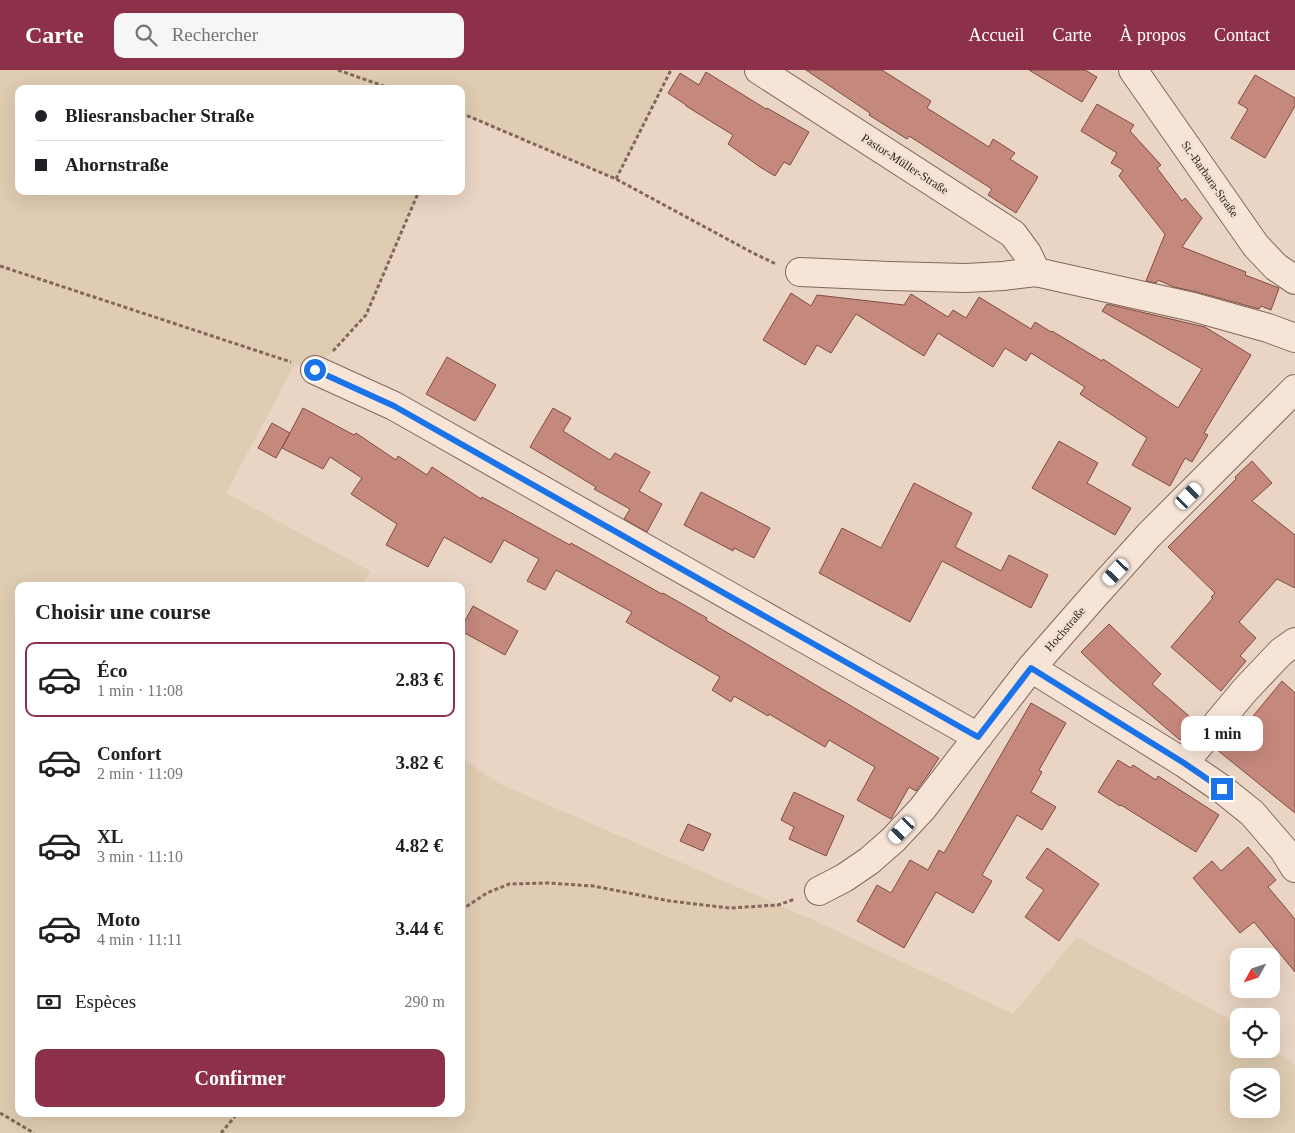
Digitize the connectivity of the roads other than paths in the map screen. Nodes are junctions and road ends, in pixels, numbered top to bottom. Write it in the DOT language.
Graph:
graph roads {
  1 [pos="760,70"];
  2 [pos="1133,70"];
  3 [pos="800,272"];
  4 [pos="1036,272"];
  5 [pos="1295,280"];
  6 [pos="1295,338"];
  7 [pos="315,370"];
  8 [pos="1295,389"];
  9 [pos="1295,642"];
  10 [pos="1031,668"];
  11 [pos="978,737"];
  12 [pos="1184,763"];
  13 [pos="1295,868"];
  14 [pos="819,891"];
  1 -- 4 [label="street, Pastor-Müller-Straße"];
  2 -- 5 [label="street, St.-Barbara-Straße"];
  3 -- 4 [label="street"];
  4 -- 6 [label="street"];
  7 -- 11 [label="street"];
  8 -- 10 [label="street, Hochstraße"];
  9 -- 12 [label="street"];
  10 -- 11 [label="street, Hochstraße"];
  10 -- 12 [label="street"];
  11 -- 14 [label="street, Hochstraße"];
  12 -- 13 [label="street"];
}
